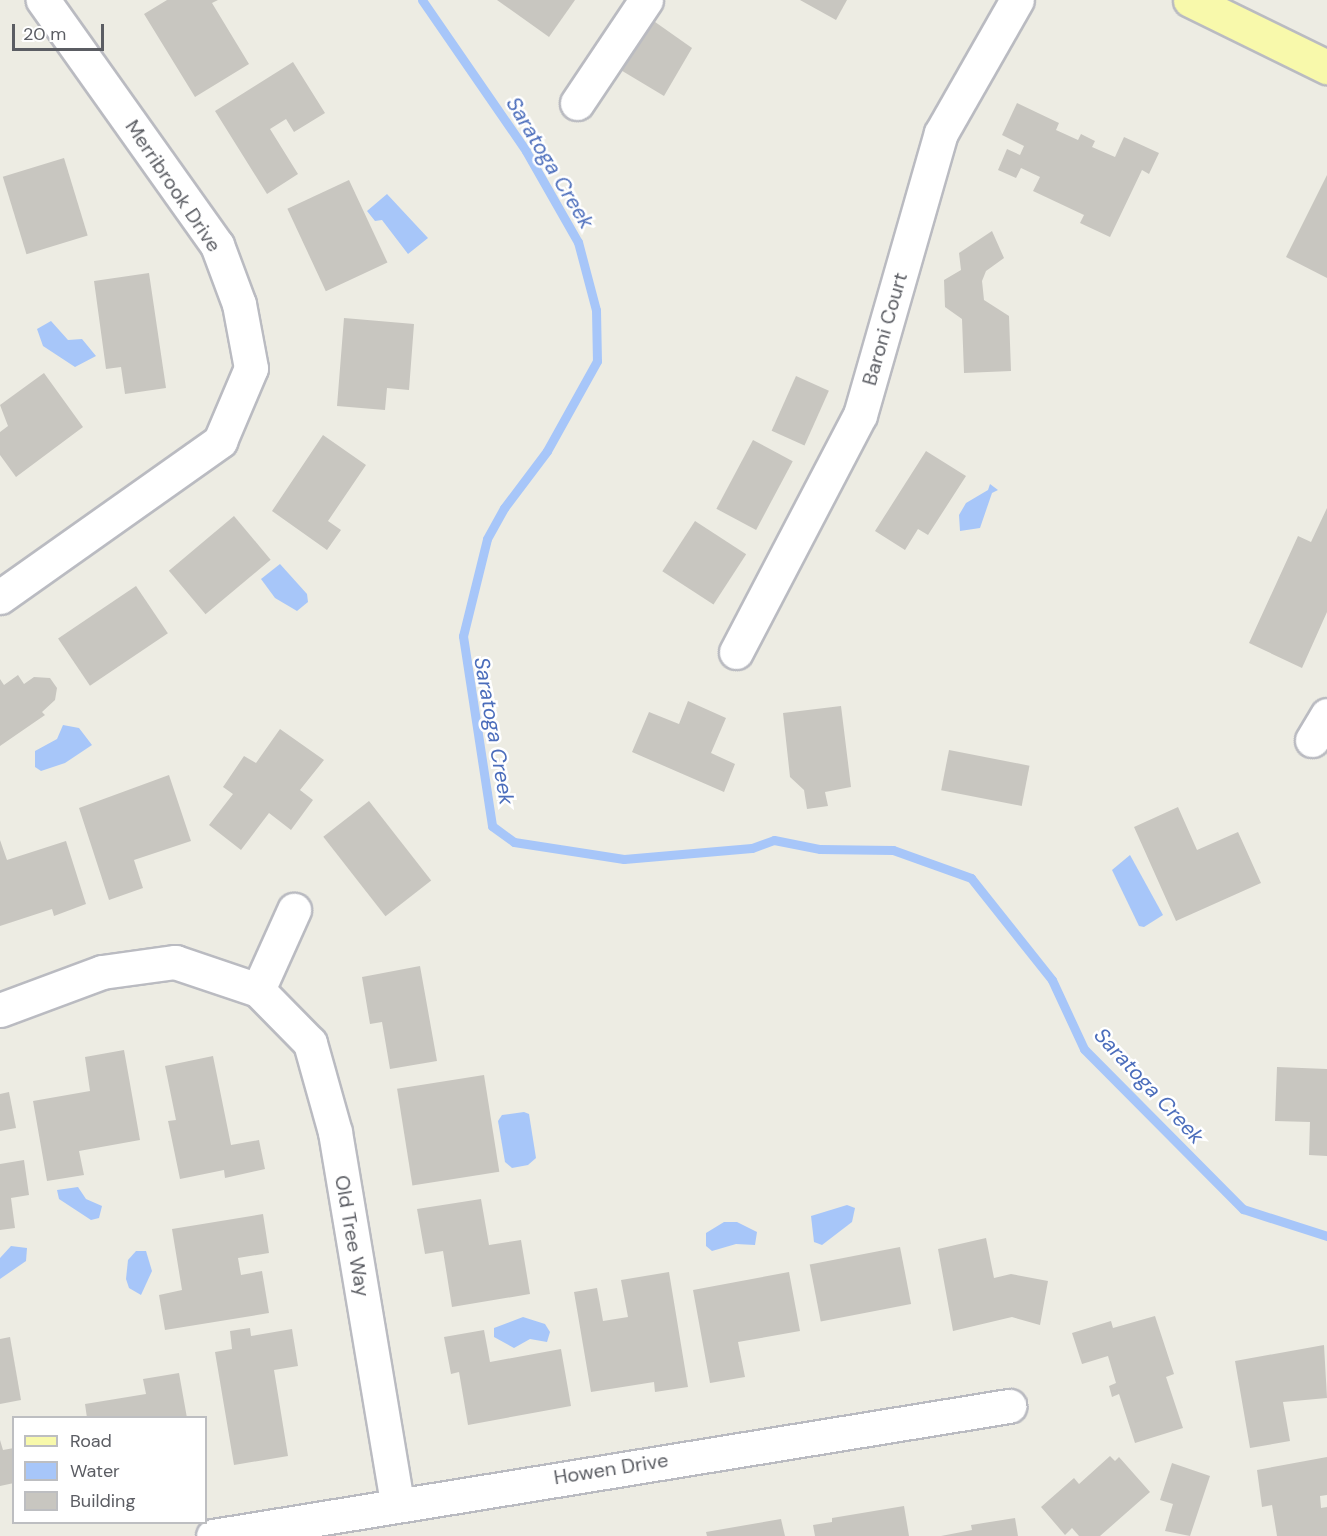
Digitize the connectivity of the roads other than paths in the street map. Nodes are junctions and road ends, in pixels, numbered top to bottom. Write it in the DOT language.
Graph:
graph roads {
  1 [pos="44,0"];
  2 [pos="646,0"];
  3 [pos="1017,0"];
  4 [pos="1190,0"];
  5 [pos="1226,8"];
  6 [pos="1327,67"];
  7 [pos="577,103"];
  8 [pos="0,597"];
  9 [pos="736,652"];
  10 [pos="294,910"];
  11 [pos="258,990"];
  12 [pos="0,1010"];
  13 [pos="1009,1406"];
  14 [pos="397,1503"];
  15 [pos="213,1536"];
  1 -- 8 [label="street, Merribrook Drive"];
  2 -- 7 [label="street"];
  3 -- 9 [label="street, Baroni Court"];
  4 -- 5 [label="main road"];
  5 -- 6 [label="main road"];
  10 -- 11 [label="street"];
  11 -- 12 [label="street, Old Tree Way"];
  11 -- 14 [label="street, Old Tree Way"];
  13 -- 14 [label="street, Howen Drive"];
  14 -- 15 [label="street, Howen Drive"];
}
